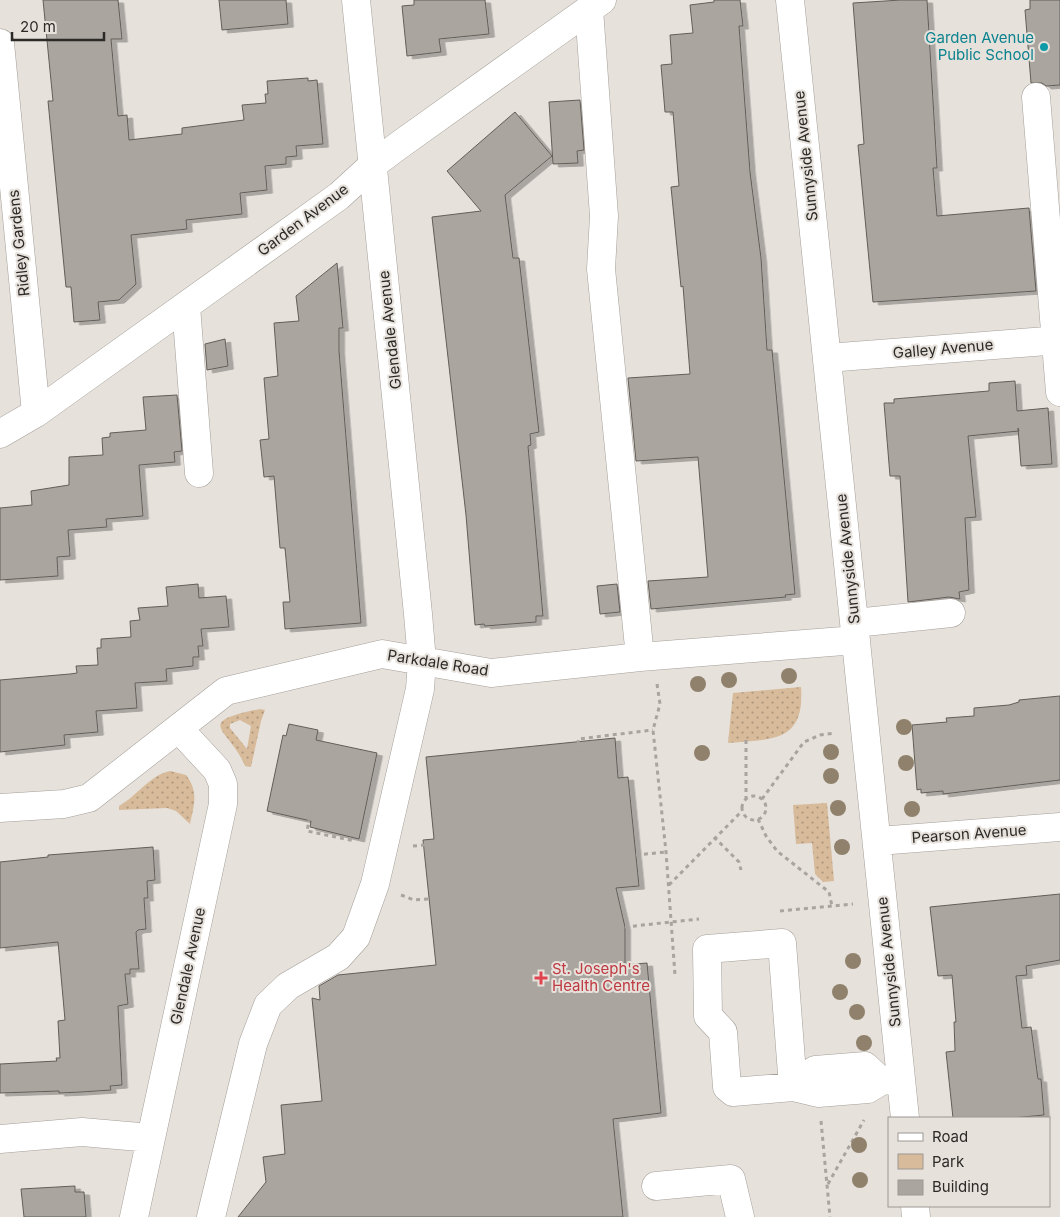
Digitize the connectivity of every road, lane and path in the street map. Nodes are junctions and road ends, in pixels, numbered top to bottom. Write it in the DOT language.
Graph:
graph roads {
  1 [pos="356,0"];
  2 [pos="790,0"];
  3 [pos="595,5"];
  4 [pos="0,43"];
  5 [pos="1036,97"];
  6 [pos="374,164"];
  7 [pos="186,306"];
  8 [pos="1058,340"];
  9 [pos="827,358"];
  10 [pos="1060,392"];
  11 [pos="36,413"];
  12 [pos="0,434"];
  13 [pos="199,473"];
  14 [pos="951,613"];
  15 [pos="855,632"];
  16 [pos="640,657"];
  17 [pos="422,661"];
  18 [pos="657,684"];
  19 [pos="179,729"];
  20 [pos="653,730"];
  21 [pos="837,733"];
  22 [pos="746,740"];
  23 [pos="579,752"];
  24 [pos="746,799"];
  25 [pos="762,800"];
  26 [pos="0,808"];
  27 [pos="311,810"];
  28 [pos="742,811"];
  29 [pos="758,819"];
  30 [pos="1060,828"];
  31 [pos="714,837"];
  32 [pos="878,841"];
  33 [pos="360,842"];
  34 [pos="424,845"];
  35 [pos="419,846"];
  36 [pos="666,852"];
  37 [pos="636,855"];
  38 [pos="741,870"];
  39 [pos="668,886"];
  40 [pos="396,893"];
  41 [pos="429,899"];
  42 [pos="832,906"];
  43 [pos="676,980"];
  44 [pos="891,1080"];
  45 [pos="805,1090"];
  46 [pos="868,1113"];
  47 [pos="905,1117"];
  48 [pos="151,1138"];
  49 [pos="0,1139"];
  50 [pos="656,1186"];
  51 [pos="827,1186"];
  52 [pos="134,1217"];
  53 [pos="211,1217"];
  54 [pos="740,1217"];
  55 [pos="830,1217"];
  1 -- 6 [label="street, Glendale Avenue"];
  2 -- 9 [label="street, Sunnyside Avenue"];
  3 -- 6 [label="street, Garden Avenue"];
  3 -- 16 [label="street"];
  4 -- 11 [label="street, Ridley Gardens"];
  5 -- 8 [label="street"];
  6 -- 7 [label="street, Garden Avenue"];
  6 -- 17 [label="street, Glendale Avenue"];
  7 -- 11 [label="street, Garden Avenue"];
  7 -- 13 [label="street"];
  8 -- 9 [label="street, Galley Avenue"];
  8 -- 10 [label="street"];
  9 -- 15 [label="street, Sunnyside Avenue"];
  11 -- 12 [label="street, Garden Avenue"];
  14 -- 15 [label="street, Parkdale Road"];
  15 -- 16 [label="street, Parkdale Road"];
  15 -- 32 [label="street, Sunnyside Avenue"];
  16 -- 17 [label="street, Parkdale Road"];
  17 -- 19 [label="street, Parkdale Road"];
  17 -- 53 [label="street, Glendale Avenue"];
  18 -- 20 [label="path"];
  19 -- 26 [label="street, Parkdale Road"];
  19 -- 48 [label="street, Glendale Avenue"];
  20 -- 23 [label="path"];
  20 -- 36 [label="path"];
  21 -- 25 [label="path"];
  22 -- 24 [label="path"];
  24 -- 25 [label="path"];
  24 -- 28 [label="path"];
  25 -- 29 [label="path"];
  27 -- 33 [label="path"];
  28 -- 29 [label="path"];
  28 -- 31 [label="path"];
  29 -- 42 [label="path"];
  30 -- 32 [label="street, Pearson Avenue"];
  31 -- 38 [label="path"];
  31 -- 39 [label="path"];
  32 -- 44 [label="street, Sunnyside Avenue"];
  34 -- 35 [label="path"];
  36 -- 37 [label="path"];
  36 -- 39 [label="path"];
  39 -- 43 [label="path"];
  40 -- 41 [label="path"];
  44 -- 45 [label="street"];
  44 -- 47 [label="street, Sunnyside Avenue"];
  45 -- 45 [label="street"];
  45 -- 51 [label="path"];
  46 -- 51 [label="path"];
  48 -- 49 [label="street"];
  48 -- 52 [label="street, Glendale Avenue"];
  50 -- 54 [label="street"];
  51 -- 55 [label="path"];
}
